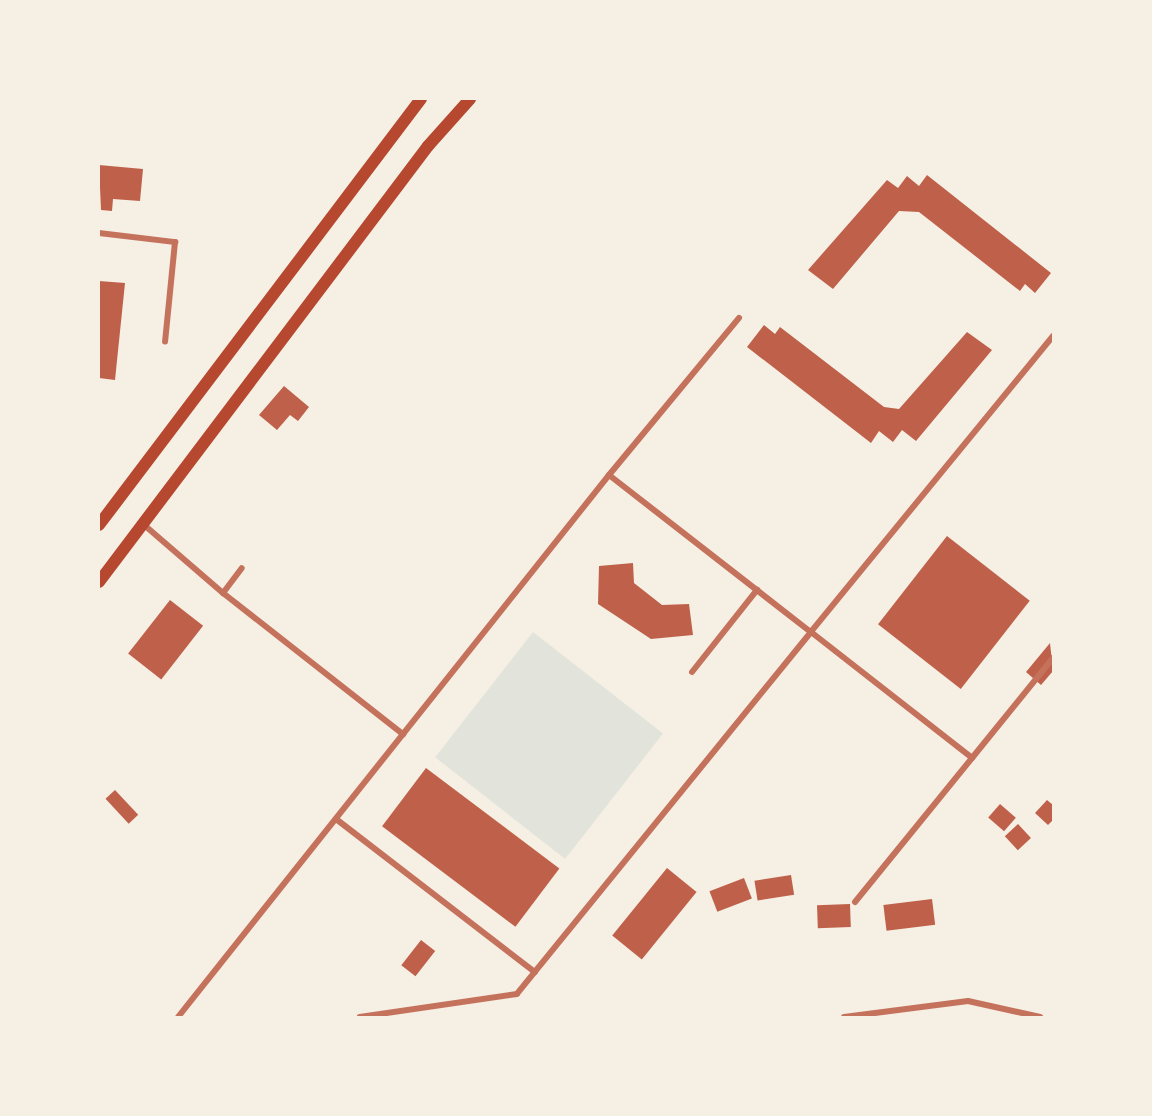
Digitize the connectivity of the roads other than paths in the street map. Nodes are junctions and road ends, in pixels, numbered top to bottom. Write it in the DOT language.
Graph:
graph roads {
  1 [pos="421,99"];
  2 [pos="470,99"];
  3 [pos="99,233"];
  4 [pos="739,318"];
  5 [pos="1053,336"];
  6 [pos="165,342"];
  7 [pos="609,475"];
  8 [pos="143,524"];
  9 [pos="99,525"];
  10 [pos="242,568"];
  11 [pos="99,582"];
  12 [pos="757,590"];
  13 [pos="223,592"];
  14 [pos="811,632"];
  15 [pos="1053,658"];
  16 [pos="692,672"];
  17 [pos="403,734"];
  18 [pos="972,758"];
  19 [pos="336,819"];
  20 [pos="855,902"];
  21 [pos="535,972"];
  22 [pos="178,1017"];
  23 [pos="360,1017"];
  24 [pos="844,1017"];
  25 [pos="1040,1017"];
  1 -- 9 [label="main road"];
  2 -- 8 [label="main road"];
  3 -- 6 [label="street"];
  4 -- 7 [label="street"];
  5 -- 14 [label="street"];
  7 -- 12 [label="street"];
  7 -- 17 [label="street"];
  8 -- 11 [label="main road"];
  8 -- 13 [label="street"];
  10 -- 13 [label="street"];
  12 -- 14 [label="street"];
  12 -- 16 [label="street"];
  13 -- 17 [label="street"];
  14 -- 18 [label="street"];
  14 -- 21 [label="street"];
  15 -- 18 [label="street"];
  17 -- 19 [label="street"];
  18 -- 20 [label="street"];
  19 -- 21 [label="street"];
  19 -- 22 [label="street"];
  21 -- 23 [label="street"];
  24 -- 25 [label="street"];
}
